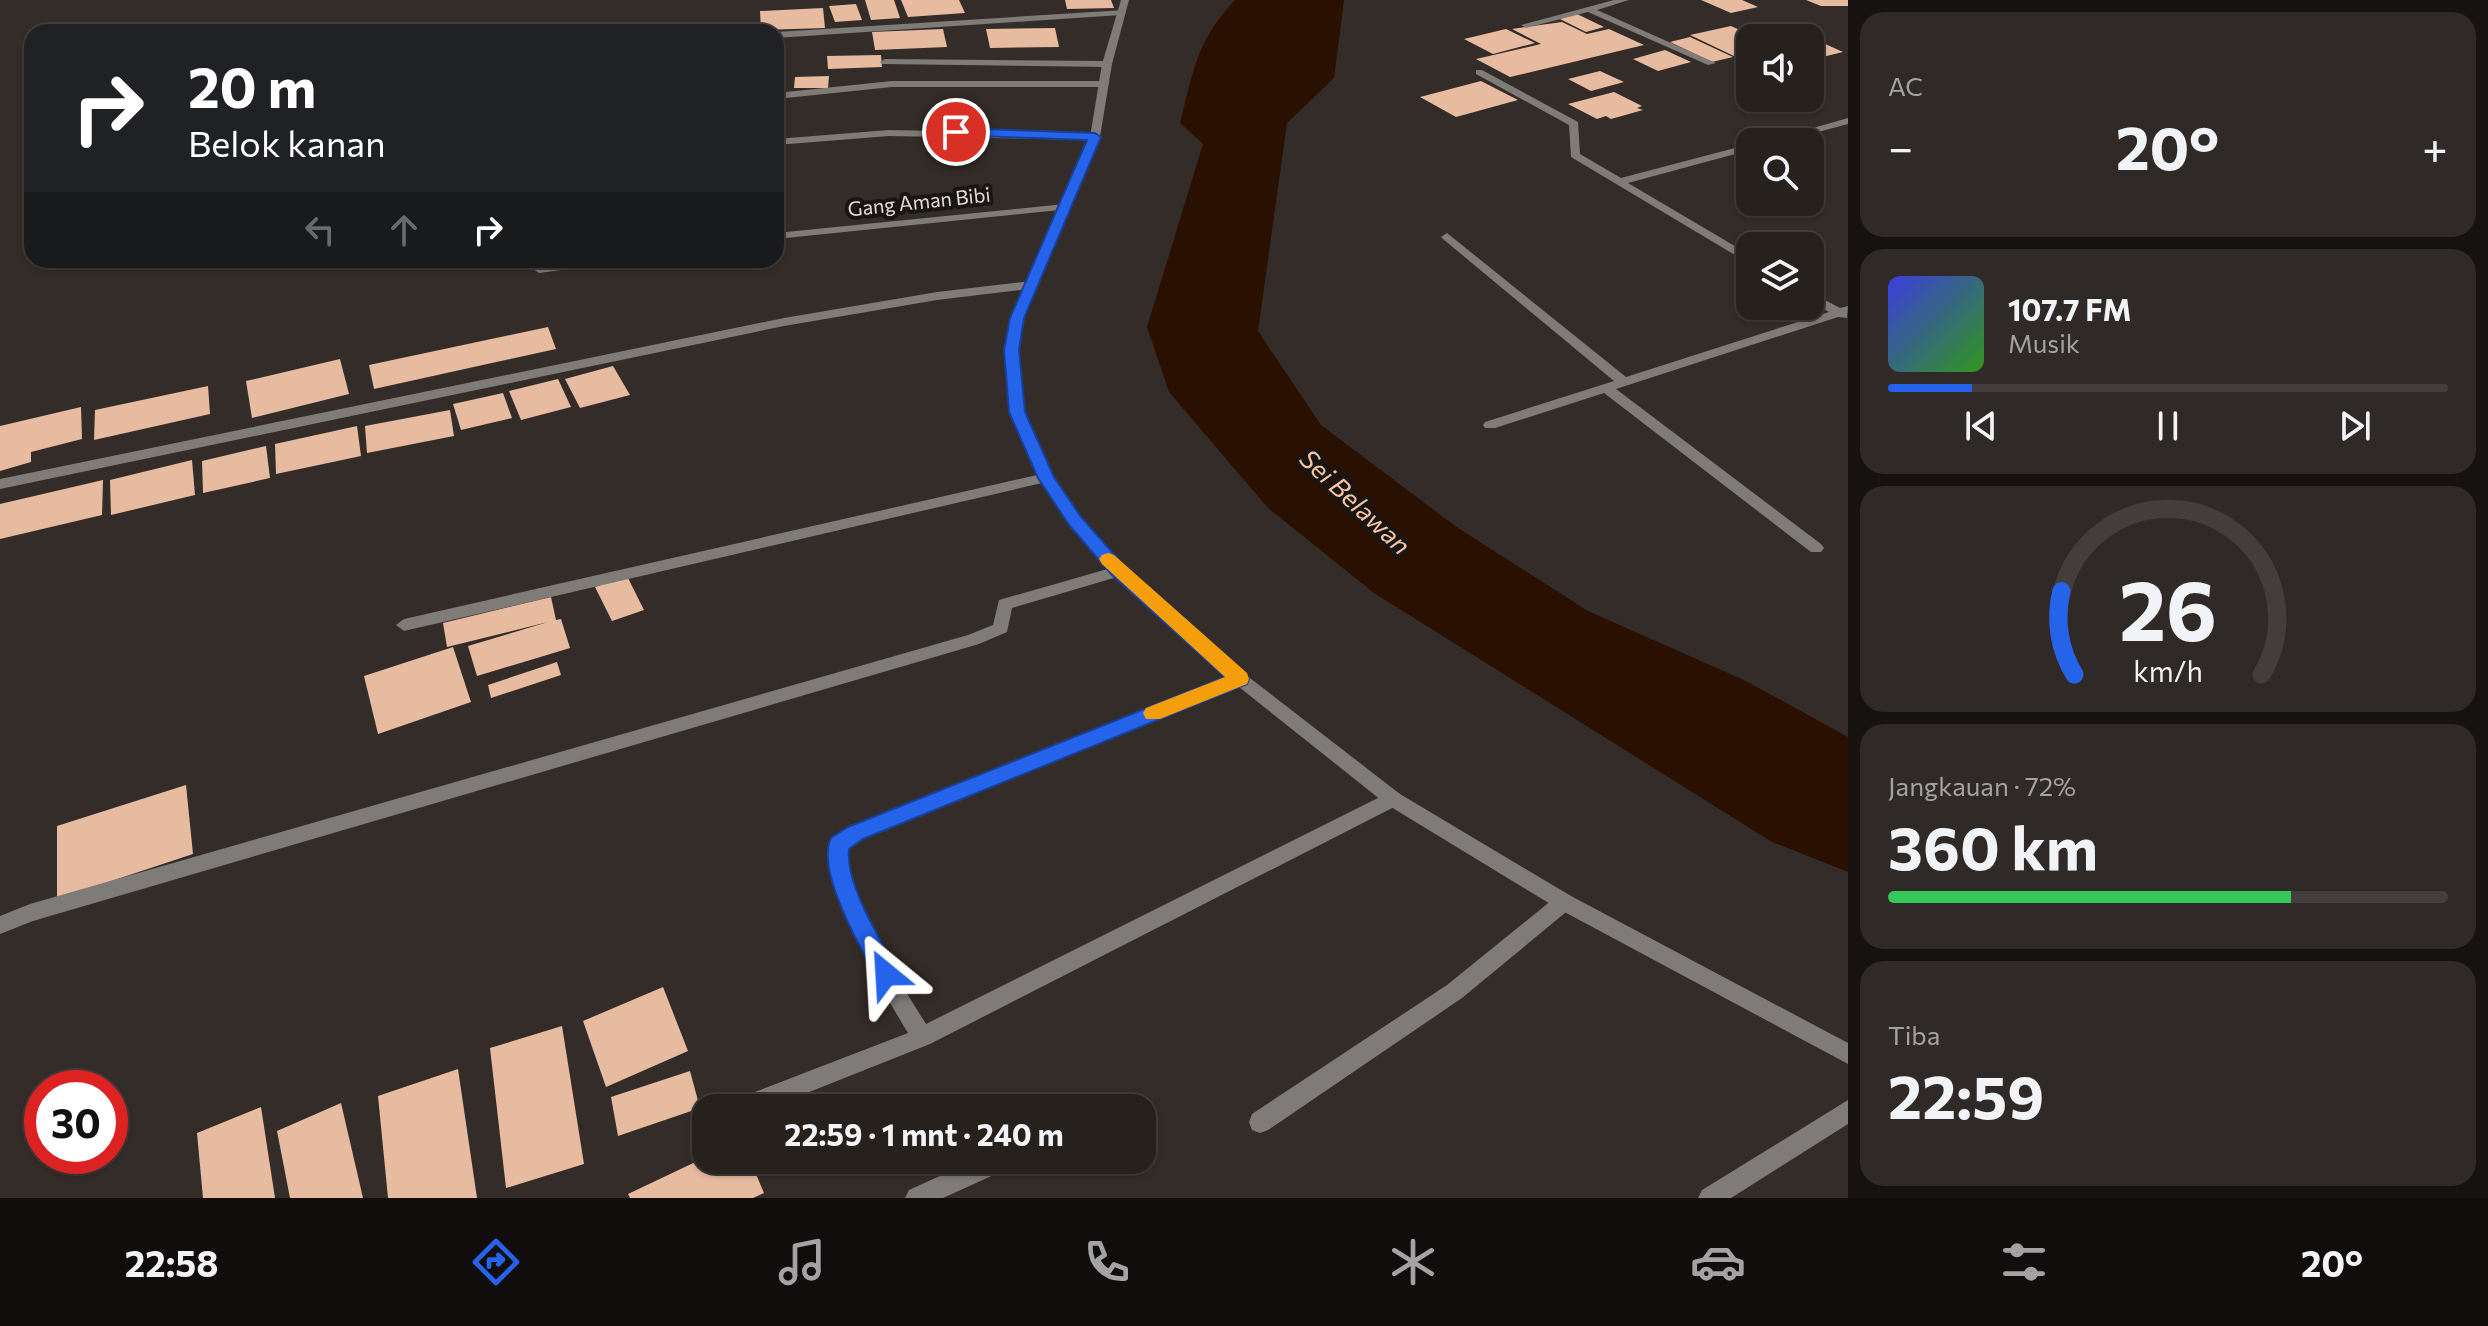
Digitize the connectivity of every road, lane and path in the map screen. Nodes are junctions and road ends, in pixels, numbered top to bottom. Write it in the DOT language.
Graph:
graph roads {
  1 [pos="1625,0"];
  2 [pos="1123,6"];
  3 [pos="1588,9"];
  4 [pos="1526,25"];
  5 [pos="784,34"];
  6 [pos="885,62"];
  7 [pos="1711,63"];
  8 [pos="1107,64"];
  9 [pos="1479,72"];
  10 [pos="1104,84"];
  11 [pos="784,95"];
  12 [pos="1848,121"];
  13 [pos="1822,128"];
  14 [pos="1095,137"];
  15 [pos="784,141"];
  16 [pos="1736,151"];
  17 [pos="1619,182"];
  18 [pos="1065,207"];
  19 [pos="784,235"];
  20 [pos="1447,237"];
  21 [pos="1736,252"];
  22 [pos="546,268"];
  23 [pos="539,269"];
  24 [pos="1032,285"];
  25 [pos="1824,303"];
  26 [pos="1845,314"];
  27 [pos="1623,381"];
  28 [pos="1605,387"];
  29 [pos="1490,425"];
  30 [pos="1046,478"];
  31 [pos="0,484"];
  32 [pos="1816,548"];
  33 [pos="1118,571"];
  34 [pos="404,625"];
  35 [pos="1240,679"];
  36 [pos="1393,799"];
  37 [pos="1564,902"];
  38 [pos="0,925"];
  39 [pos="922,1037"];
  40 [pos="1848,1054"];
  41 [pos="777,1094"];
  42 [pos="1848,1111"];
  43 [pos="1260,1122"];
  44 [pos="970,1174"];
  45 [pos="917,1198"];
  46 [pos="1710,1198"];
  1 -- 3 [label="street"];
  2 -- 5 [label="street"];
  2 -- 8 [label="street"];
  3 -- 4 [label="street"];
  3 -- 7 [label="street"];
  6 -- 8 [label="street"];
  8 -- 10 [label="street"];
  9 -- 17 [label="street"];
  10 -- 11 [label="street"];
  10 -- 14 [label="street"];
  12 -- 13 [label="street"];
  14 -- 15 [label="street"];
  14 -- 18 [label="street"];
  16 -- 17 [label="street"];
  17 -- 21 [label="street"];
  18 -- 19 [label="street, Gang Aman Bibi"];
  18 -- 24 [label="street"];
  20 -- 27 [label="street"];
  22 -- 23 [label="street"];
  24 -- 30 [label="street"];
  24 -- 31 [label="street"];
  25 -- 26 [label="street"];
  26 -- 27 [label="street"];
  27 -- 28 [label="street"];
  28 -- 29 [label="street"];
  28 -- 32 [label="street"];
  30 -- 33 [label="street"];
  30 -- 34 [label="street"];
  33 -- 35 [label="street"];
  33 -- 38 [label="street"];
  35 -- 36 [label="street"];
  35 -- 39 [label="street"];
  36 -- 37 [label="street"];
  36 -- 39 [label="street"];
  37 -- 40 [label="street"];
  37 -- 43 [label="street"];
  39 -- 41 [label="street"];
  42 -- 46 [label="street"];
  44 -- 45 [label="street"];
}
